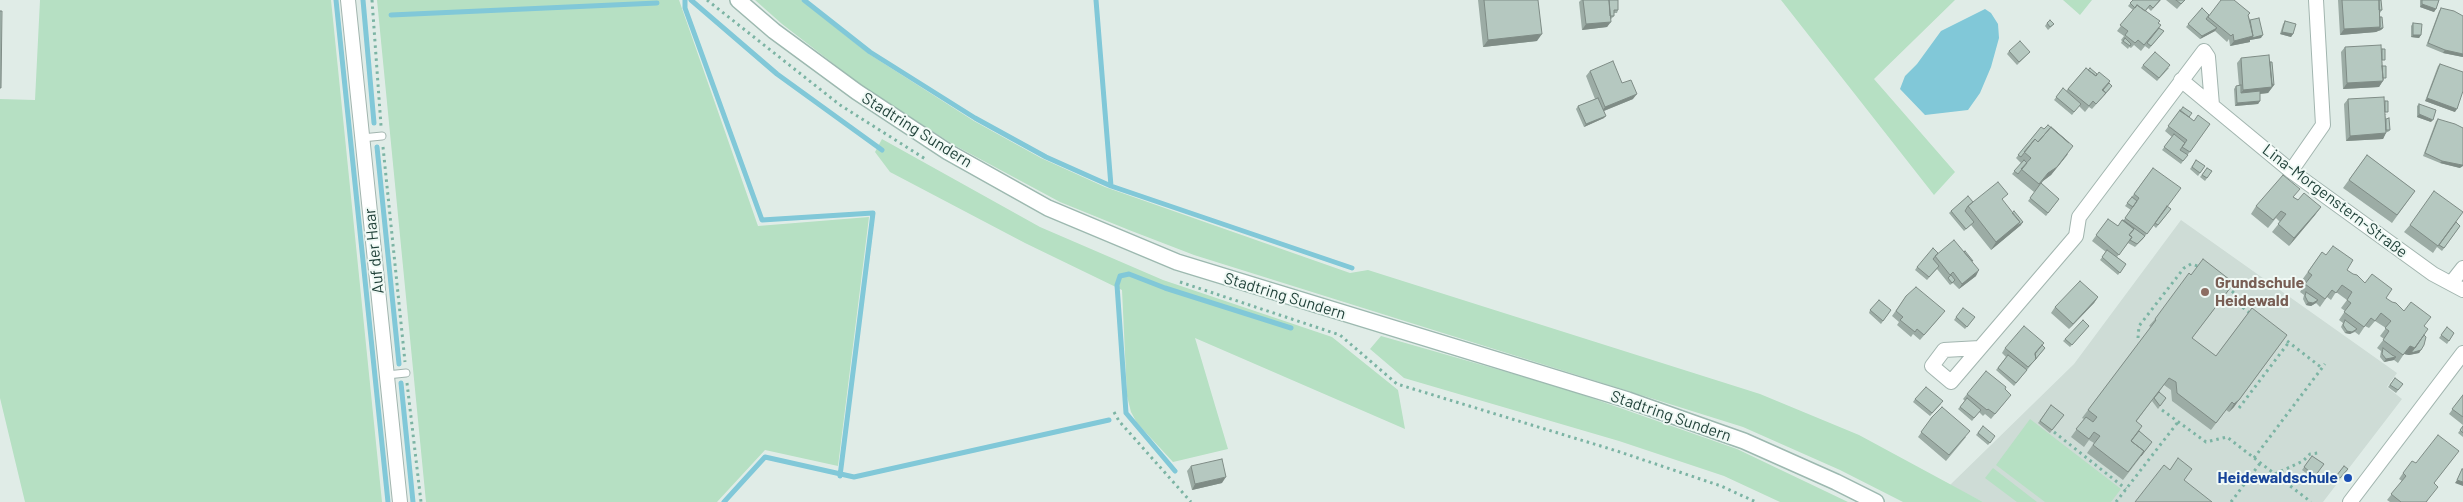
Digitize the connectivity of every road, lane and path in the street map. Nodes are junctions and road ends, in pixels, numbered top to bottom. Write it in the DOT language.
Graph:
graph roads {
  1 [pos="348,0"];
  2 [pos="372,0"];
  3 [pos="738,0"];
  4 [pos="2316,0"];
  5 [pos="2181,80"];
  6 [pos="2212,105"];
  7 [pos="382,136"];
  8 [pos="362,138"];
  9 [pos="2291,171"];
  10 [pos="2463,268"];
  11 [pos="2205,270"];
  12 [pos="2220,281"];
  13 [pos="2458,286"];
  14 [pos="2257,318"];
  15 [pos="2281,336"];
  16 [pos="2138,338"];
  17 [pos="2289,342"];
  18 [pos="1980,348"];
  19 [pos="2463,353"];
  20 [pos="2325,364"];
  21 [pos="2322,368"];
  22 [pos="406,373"];
  23 [pos="387,375"];
  24 [pos="2239,408"];
  25 [pos="2162,410"];
  26 [pos="1114,412"];
  27 [pos="2178,422"];
  28 [pos="2054,432"];
  29 [pos="2318,453"];
  30 [pos="2254,458"];
  31 [pos="2260,462"];
  32 [pos="2275,474"];
  33 [pos="2126,489"];
  34 [pos="400,502"];
  35 [pos="421,502"];
  36 [pos="1191,502"];
  37 [pos="1876,502"];
  38 [pos="2116,502"];
  39 [pos="2231,502"];
  40 [pos="2311,502"];
  41 [pos="2350,502"];
  1 -- 8 [label="street, Auf der Haar"];
  2 -- 7 [label="path"];
  3 -- 37 [label="main road, Stadtring Sundern"];
  4 -- 9 [label="street"];
  5 -- 6 [label="street, Lina-Morgenstern-Straße"];
  5 -- 6 [label="street"];
  5 -- 18 [label="street"];
  6 -- 9 [label="street, Lina-Morgenstern-Straße"];
  7 -- 8 [label="lane"];
  7 -- 22 [label="path"];
  8 -- 23 [label="street, Auf der Haar"];
  9 -- 13 [label="street, Lina-Morgenstern-Straße"];
  10 -- 13 [label="street"];
  11 -- 16 [label="path"];
  12 -- 14 [label="path"];
  15 -- 17 [label="path"];
  17 -- 21 [label="path"];
  17 -- 24 [label="path"];
  19 -- 41 [label="street"];
  20 -- 21 [label="path"];
  21 -- 30 [label="path"];
  22 -- 23 [label="lane"];
  22 -- 35 [label="path"];
  23 -- 34 [label="street, Auf der Haar"];
  25 -- 27 [label="path"];
  26 -- 36 [label="path"];
  27 -- 30 [label="path"];
  27 -- 33 [label="path"];
  28 -- 33 [label="path"];
  29 -- 32 [label="path"];
  30 -- 31 [label="path"];
  31 -- 32 [label="path"];
  31 -- 39 [label="path"];
  32 -- 40 [label="path"];
  33 -- 38 [label="path"];
}
